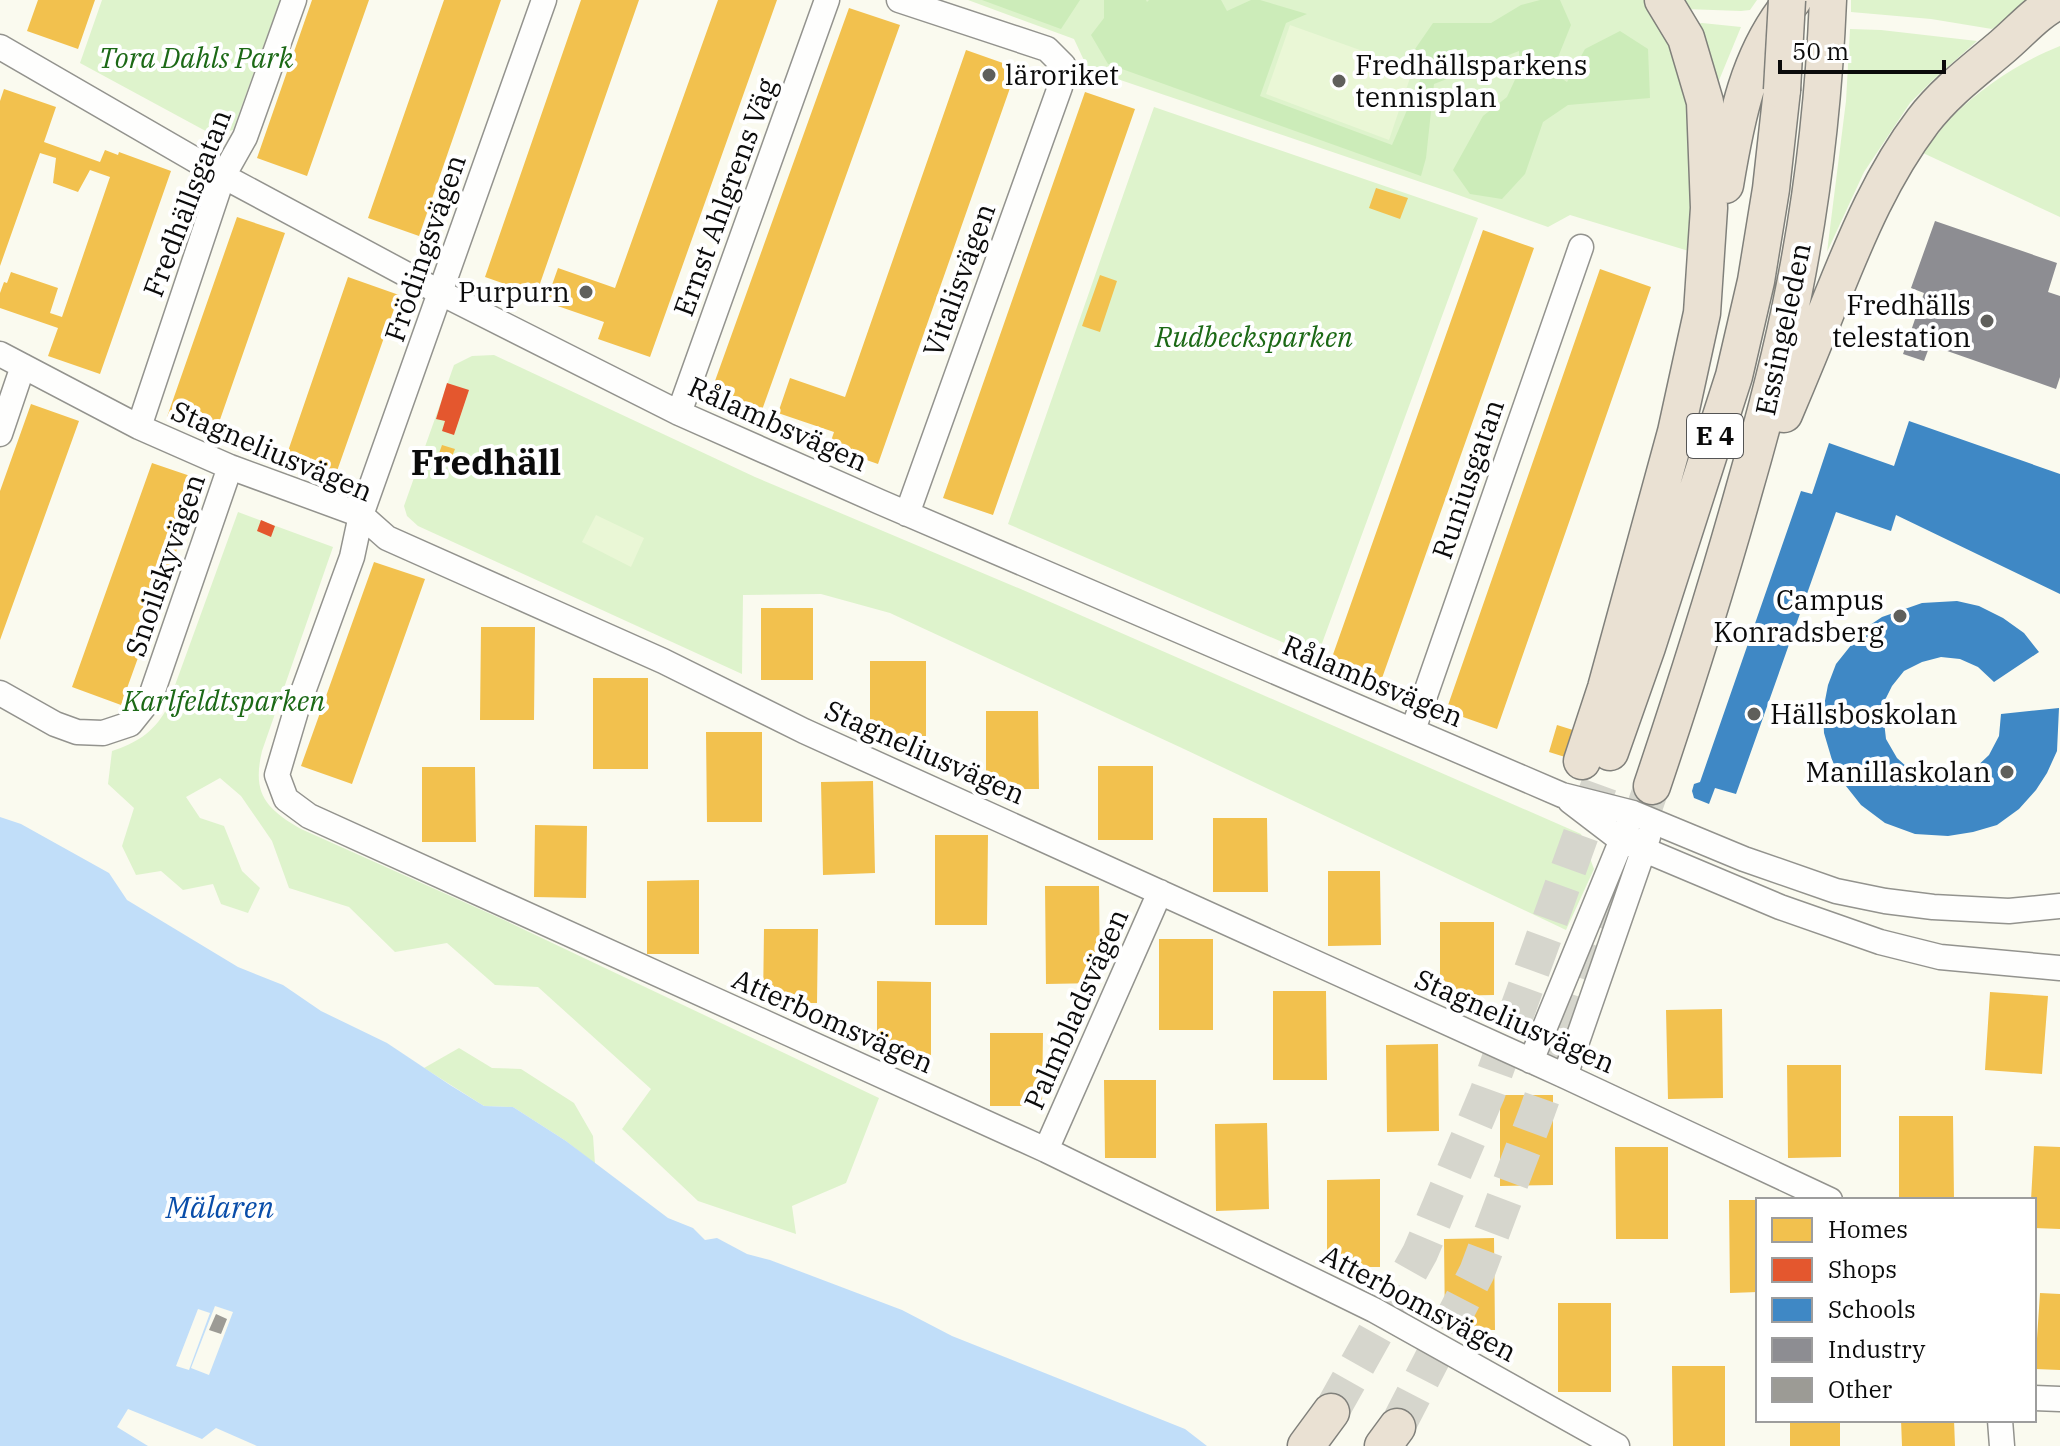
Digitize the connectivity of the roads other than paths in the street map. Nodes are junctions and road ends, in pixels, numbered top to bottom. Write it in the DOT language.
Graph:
graph roads {
  1 [pos="294,0"];
  2 [pos="544,0"];
  3 [pos="827,0"];
  4 [pos="899,0"];
  5 [pos="1663,0"];
  6 [pos="1790,0"];
  7 [pos="1828,0"];
  8 [pos="2060,0"];
  9 [pos="2060,23"];
  10 [pos="2003,46"];
  11 [pos="0,47"];
  12 [pos="223,176"];
  13 [pos="1581,247"];
  14 [pos="441,293"];
  15 [pos="1702,313"];
  16 [pos="0,354"];
  17 [pos="23,366"];
  18 [pos="679,413"];
  19 [pos="139,427"];
  20 [pos="0,434"];
  21 [pos="230,467"];
  22 [pos="907,514"];
  23 [pos="361,515"];
  24 [pos="1724,560"];
  25 [pos="0,693"];
  26 [pos="1413,730"];
  27 [pos="1562,795"];
  28 [pos="1646,807"];
  29 [pos="1632,845"];
  30 [pos="1160,892"];
  31 [pos="2060,906"];
  32 [pos="2060,968"];
  33 [pos="1555,1005"];
  34 [pos="1585,1017"];
  35 [pos="1531,1061"];
  36 [pos="1565,1076"];
  37 [pos="1046,1150"];
  38 [pos="1826,1198"];
  39 [pos="2036,1398"];
  40 [pos="2060,1399"];
  41 [pos="1331,1412"];
  42 [pos="2000,1422"];
  43 [pos="1306,1446"];
  44 [pos="1617,1446"];
  45 [pos="2002,1446"];
  1 -- 12 [label="street, Fredhällsgatan"];
  2 -- 14 [label="street, Frödingsvägen"];
  3 -- 18 [label="street, Ernst Ahlgrens Väg"];
  4 -- 22 [label="street, Vitalisvägen"];
  5 -- 15 [label="highway"];
  6 -- 15 [label="highway, bridge"];
  6 -- 15 [label="highway, Essingeleden / E 4, bridge"];
  7 -- 24 [label="highway, Essingeleden / E 4"];
  8 -- 10 [label="highway"];
  9 -- 10 [label="highway"];
  10 -- 24 [label="highway"];
  11 -- 12 [label="street, Rålambsvägen"];
  12 -- 14 [label="street, Rålambsvägen"];
  12 -- 19 [label="street, Fredhällsgatan"];
  13 -- 26 [label="street, Runiusgatan"];
  14 -- 18 [label="street, Rålambsvägen"];
  14 -- 23 [label="street, Frödingsvägen"];
  16 -- 17 [label="street, Stagneliusvägen"];
  17 -- 19 [label="street, Stagneliusvägen"];
  17 -- 20 [label="street"];
  18 -- 22 [label="street, Rålambsvägen"];
  19 -- 21 [label="street, Stagneliusvägen"];
  21 -- 23 [label="street, Stagneliusvägen"];
  21 -- 25 [label="street, Snoilskyvägen"];
  22 -- 26 [label="street, Rålambsvägen"];
  23 -- 30 [label="street, Stagneliusvägen"];
  23 -- 37 [label="street, Atterbomsvägen"];
  24 -- 28 [label="highway, Essingeleden / E 4"];
  26 -- 27 [label="street, Rålambsvägen"];
  27 -- 28 [label="street, Rålambsvägen"];
  27 -- 29 [label="street, Rålambsvägen"];
  28 -- 29 [label="street"];
  28 -- 31 [label="street, Rålambsvägen"];
  29 -- 32 [label="street, Rålambsvägen"];
  29 -- 33 [label="street"];
  29 -- 34 [label="street"];
  30 -- 35 [label="street, Stagneliusvägen"];
  30 -- 37 [label="street, Palmbladsvägen"];
  33 -- 34 [label="street"];
  33 -- 35 [label="street"];
  34 -- 36 [label="street"];
  35 -- 36 [label="street, Stagneliusvägen"];
  36 -- 38 [label="street, Stagneliusvägen"];
  37 -- 44 [label="street, Atterbomsvägen"];
  39 -- 40 [label="street"];
  41 -- 43 [label="highway"];
  42 -- 45 [label="street"];
}
